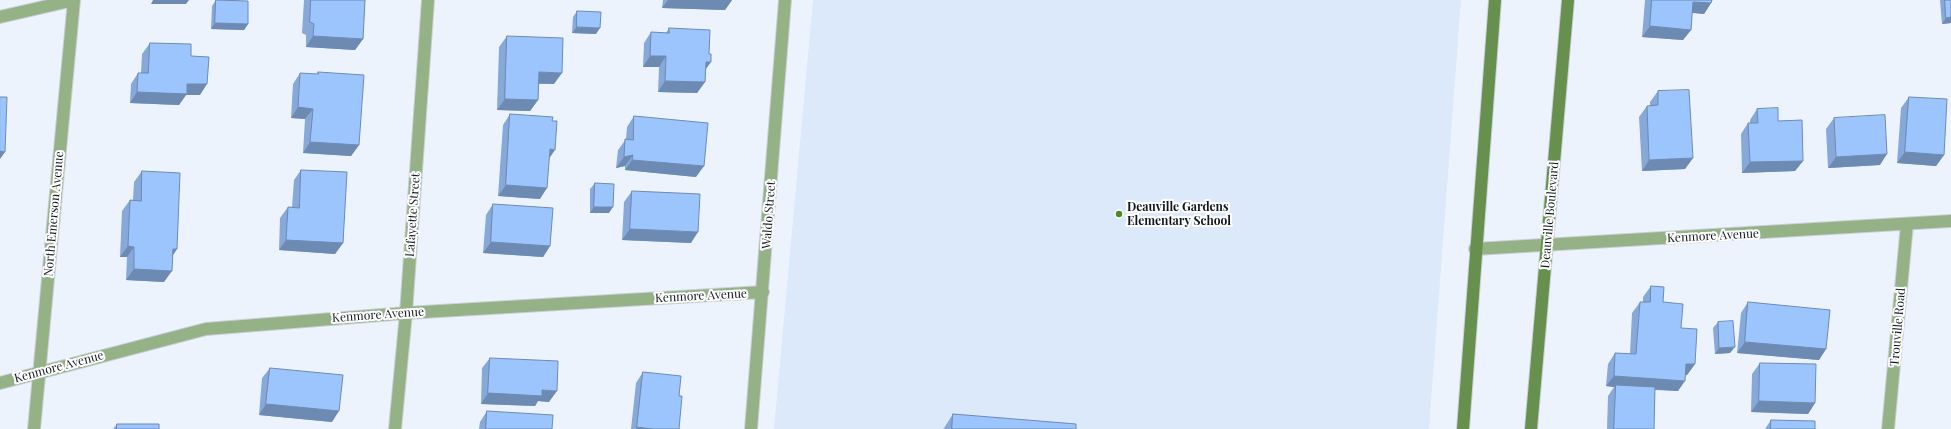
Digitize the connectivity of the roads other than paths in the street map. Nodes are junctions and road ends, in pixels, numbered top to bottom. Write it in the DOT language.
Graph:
graph roads {
  1 [pos="74,0"];
  2 [pos="428,0"];
  3 [pos="785,0"];
  4 [pos="1495,0"];
  5 [pos="1568,0"];
  6 [pos="0,17"];
  7 [pos="1951,221"];
  8 [pos="1907,224"];
  9 [pos="1548,246"];
  10 [pos="1475,249"];
  11 [pos="763,292"];
  12 [pos="406,313"];
  13 [pos="39,372"];
  14 [pos="0,382"];
  15 [pos="34,429"];
  16 [pos="395,429"];
  17 [pos="751,429"];
  18 [pos="1463,429"];
  19 [pos="1531,429"];
  20 [pos="1888,429"];
  1 -- 6 [label="street"];
  1 -- 13 [label="street, North Emerson Avenue"];
  2 -- 12 [label="street, Lafayette Street"];
  3 -- 11 [label="street, Waldo Street"];
  4 -- 10 [label="street"];
  5 -- 9 [label="street, Deauville Boulevard"];
  7 -- 8 [label="street, Kenmore Avenue"];
  8 -- 9 [label="street, Kenmore Avenue"];
  8 -- 20 [label="street, Trouville Road"];
  9 -- 10 [label="street, Kenmore Avenue"];
  9 -- 19 [label="street, Deauville Boulevard"];
  10 -- 18 [label="street"];
  11 -- 12 [label="street, Kenmore Avenue"];
  11 -- 17 [label="street, Waldo Street"];
  12 -- 13 [label="street, Kenmore Avenue"];
  12 -- 16 [label="street, Lafayette Street"];
  13 -- 14 [label="street, Kenmore Avenue"];
  13 -- 15 [label="street, North Emerson Avenue"];
}
